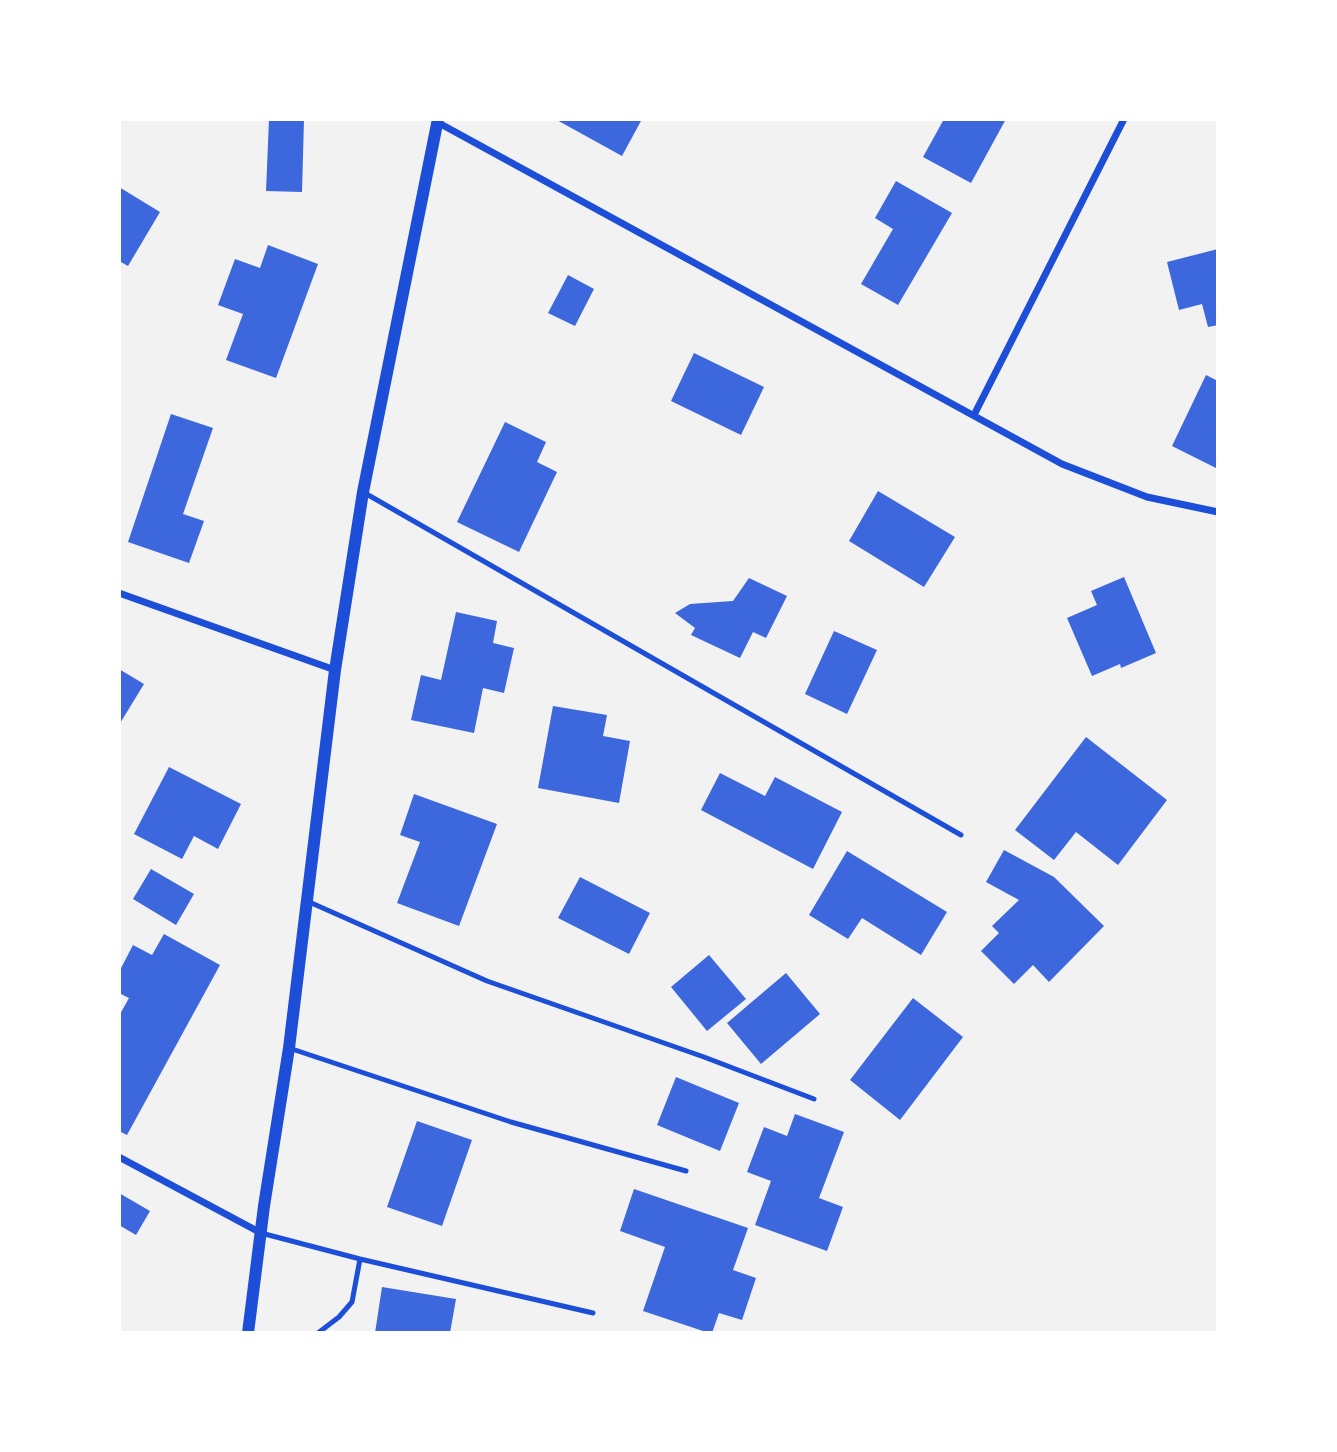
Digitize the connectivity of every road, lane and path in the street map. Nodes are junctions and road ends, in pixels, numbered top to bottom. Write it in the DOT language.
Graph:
graph roads {
  1 [pos="1124,119"];
  2 [pos="437,121"];
  3 [pos="974,415"];
  4 [pos="363,492"];
  5 [pos="1218,512"];
  6 [pos="119,593"];
  7 [pos="335,670"];
  8 [pos="961,835"];
  9 [pos="307,901"];
  10 [pos="289,1048"];
  11 [pos="814,1099"];
  12 [pos="119,1157"];
  13 [pos="687,1171"];
  14 [pos="261,1233"];
  15 [pos="360,1259"];
  16 [pos="593,1312"];
  17 [pos="248,1333"];
  18 [pos="318,1333"];
  1 -- 3 [label="street"];
  2 -- 3 [label="street"];
  2 -- 4 [label="street"];
  3 -- 5 [label="street"];
  4 -- 7 [label="street"];
  4 -- 8 [label="lane"];
  6 -- 7 [label="street"];
  7 -- 9 [label="street"];
  9 -- 10 [label="street"];
  9 -- 11 [label="lane"];
  10 -- 13 [label="lane"];
  10 -- 14 [label="street"];
  12 -- 14 [label="street"];
  14 -- 15 [label="lane"];
  14 -- 17 [label="street"];
  15 -- 16 [label="lane"];
  15 -- 18 [label="lane"];
}
